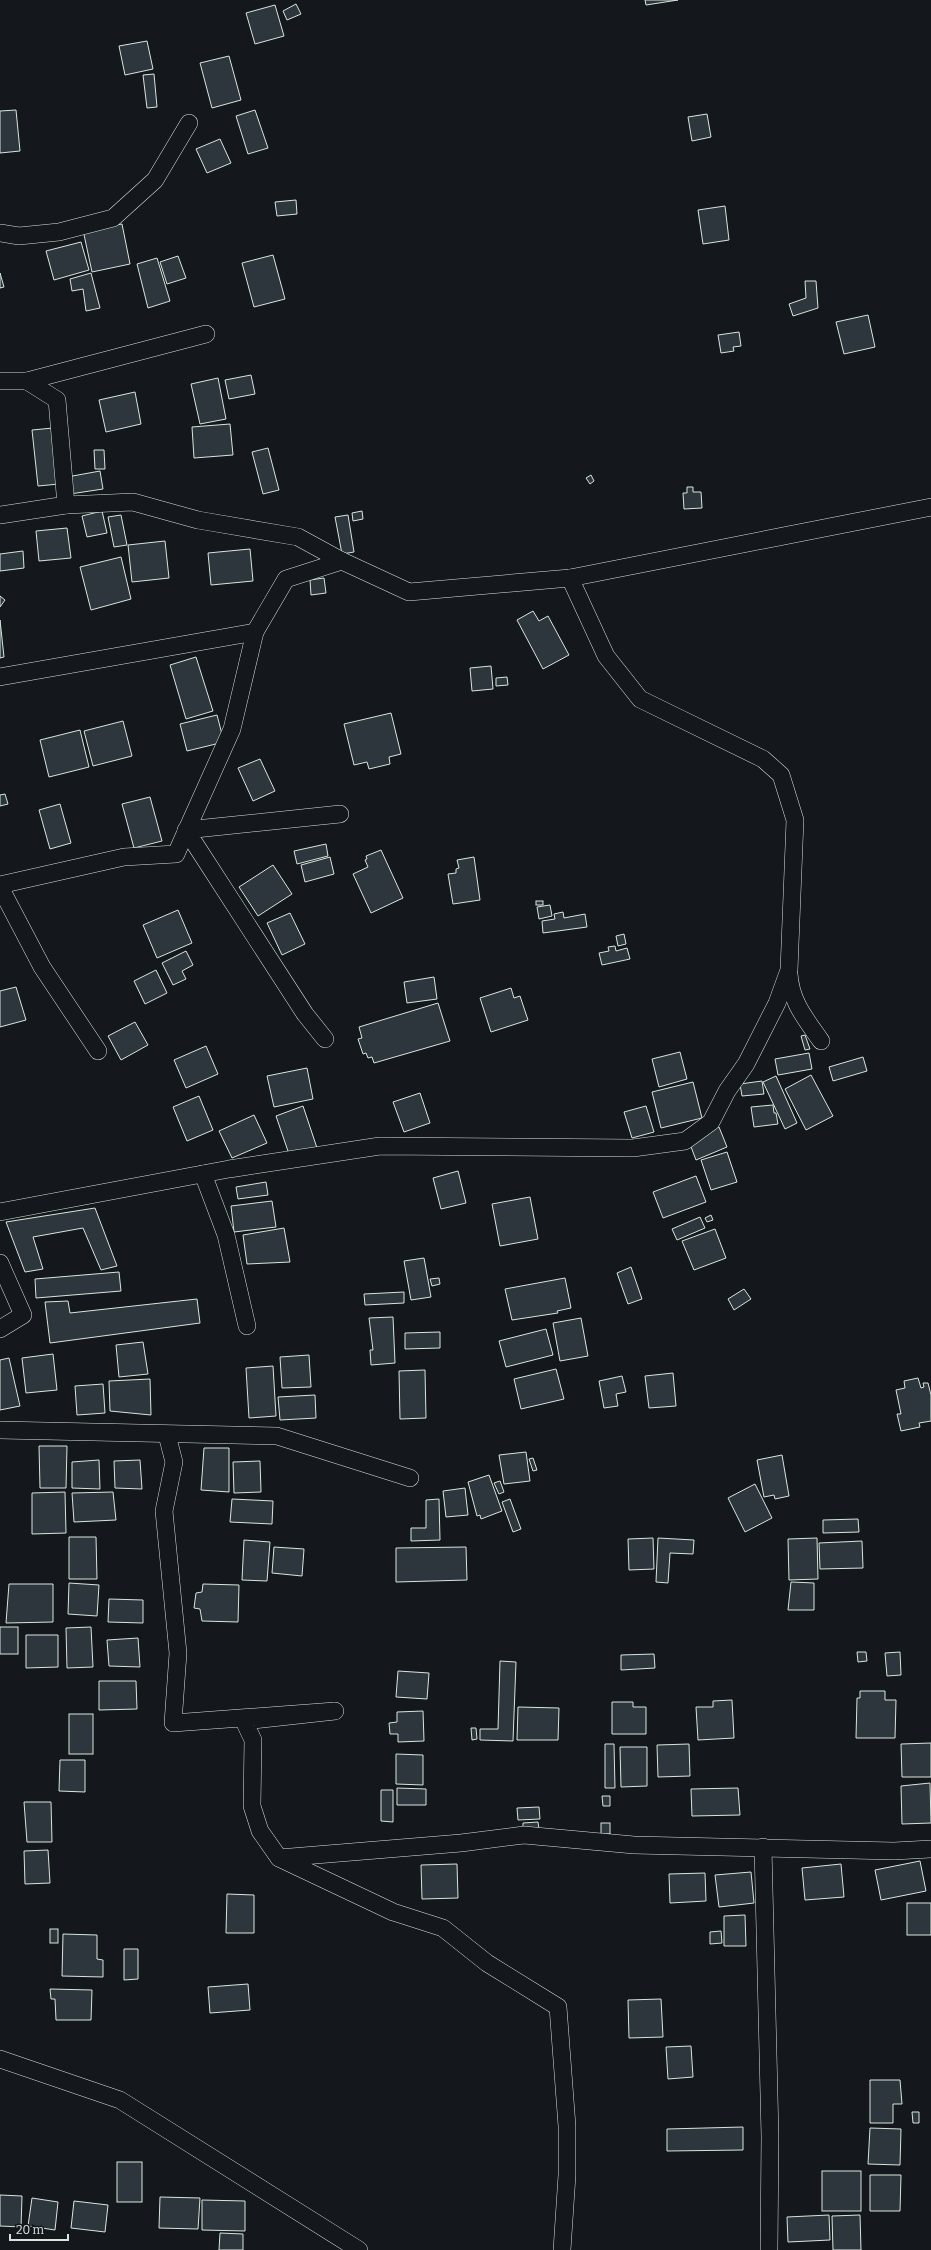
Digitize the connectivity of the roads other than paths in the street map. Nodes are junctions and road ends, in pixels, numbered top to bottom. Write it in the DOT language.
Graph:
graph roads {
  1 [pos="189,123"];
  2 [pos="0,233"];
  3 [pos="206,334"];
  4 [pos="0,381"];
  5 [pos="26,382"];
  6 [pos="66,505"];
  7 [pos="931,507"];
  8 [pos="0,515"];
  9 [pos="342,561"];
  10 [pos="570,578"];
  11 [pos="255,632"];
  12 [pos="0,677"];
  13 [pos="340,814"];
  14 [pos="186,830"];
  15 [pos="0,886"];
  16 [pos="789,970"];
  17 [pos="325,1039"];
  18 [pos="821,1041"];
  19 [pos="98,1051"];
  20 [pos="203,1174"];
  21 [pos="0,1212"];
  22 [pos="0,1264"];
  23 [pos="247,1326"];
  24 [pos="0,1329"];
  25 [pos="0,1430"];
  26 [pos="167,1435"];
  27 [pos="410,1478"];
  28 [pos="763,1847"];
  29 [pos="931,1849"];
  30 [pos="279,1858"];
  31 [pos="0,2058"];
  32 [pos="359,2250"];
  33 [pos="562,2250"];
  34 [pos="769,2250"];
  1 -- 2 [label="street"];
  3 -- 5 [label="street"];
  4 -- 5 [label="street"];
  5 -- 6 [label="street"];
  6 -- 8 [label="street"];
  6 -- 9 [label="street"];
  7 -- 10 [label="street"];
  9 -- 10 [label="street"];
  9 -- 11 [label="street"];
  10 -- 16 [label="street"];
  11 -- 12 [label="street"];
  11 -- 14 [label="street"];
  13 -- 14 [label="street"];
  14 -- 15 [label="street"];
  14 -- 17 [label="street"];
  15 -- 19 [label="street"];
  16 -- 18 [label="street"];
  16 -- 20 [label="street"];
  20 -- 21 [label="street"];
  20 -- 23 [label="street"];
  22 -- 24 [label="street"];
  25 -- 26 [label="street"];
  26 -- 27 [label="street"];
  26 -- 30 [label="street"];
  28 -- 29 [label="street"];
  28 -- 30 [label="street"];
  28 -- 34 [label="street"];
  30 -- 33 [label="street"];
  31 -- 32 [label="street"];
}
